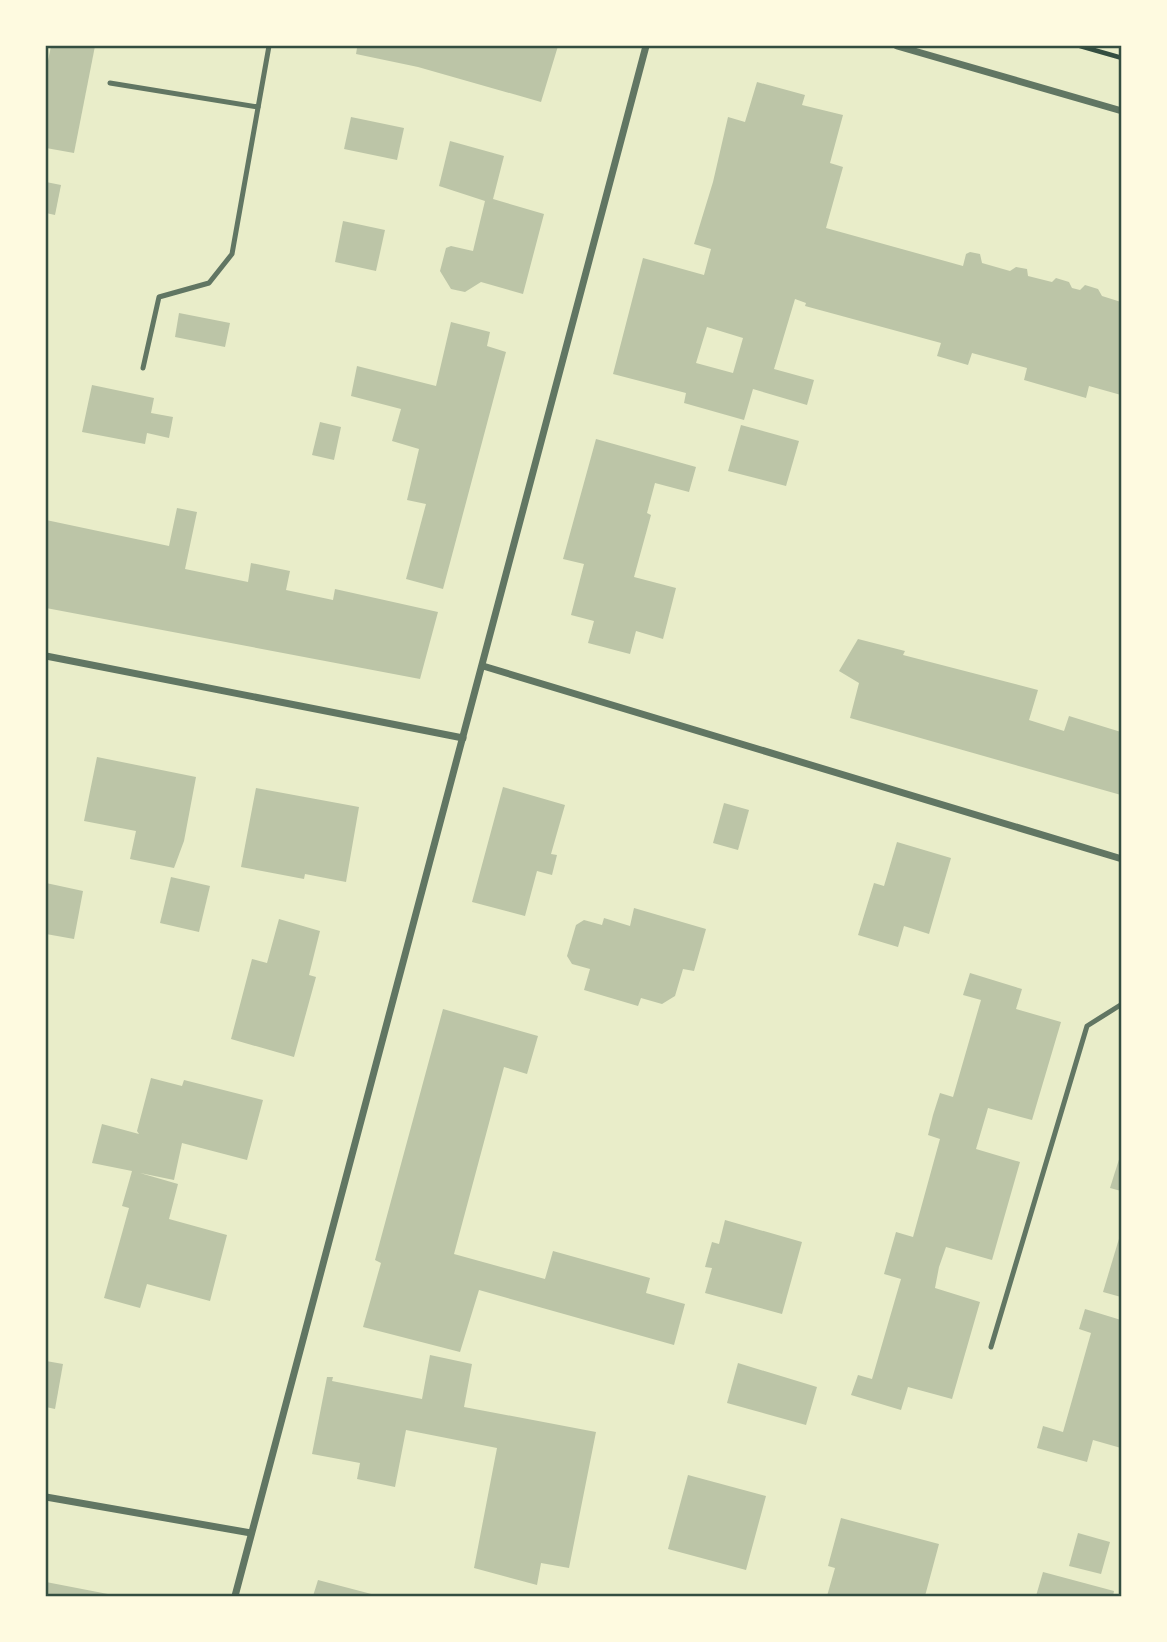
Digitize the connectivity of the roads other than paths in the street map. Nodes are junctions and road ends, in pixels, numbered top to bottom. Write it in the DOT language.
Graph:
graph roads {
  1 [pos="269,46"];
  2 [pos="646,46"];
  3 [pos="897,46"];
  4 [pos="110,83"];
  5 [pos="258,107"];
  6 [pos="1122,111"];
  7 [pos="143,368"];
  8 [pos="46,656"];
  9 [pos="483,666"];
  10 [pos="463,738"];
  11 [pos="1122,859"];
  12 [pos="1122,1004"];
  13 [pos="991,1347"];
  14 [pos="46,1497"];
  15 [pos="251,1534"];
  16 [pos="236,1597"];
  1 -- 5 [label="lane"];
  2 -- 9 [label="street"];
  3 -- 6 [label="street"];
  4 -- 5 [label="lane"];
  5 -- 7 [label="lane"];
  8 -- 10 [label="street"];
  9 -- 10 [label="street"];
  9 -- 11 [label="street"];
  10 -- 15 [label="street"];
  12 -- 13 [label="lane"];
  14 -- 15 [label="street"];
  15 -- 16 [label="street"];
}
